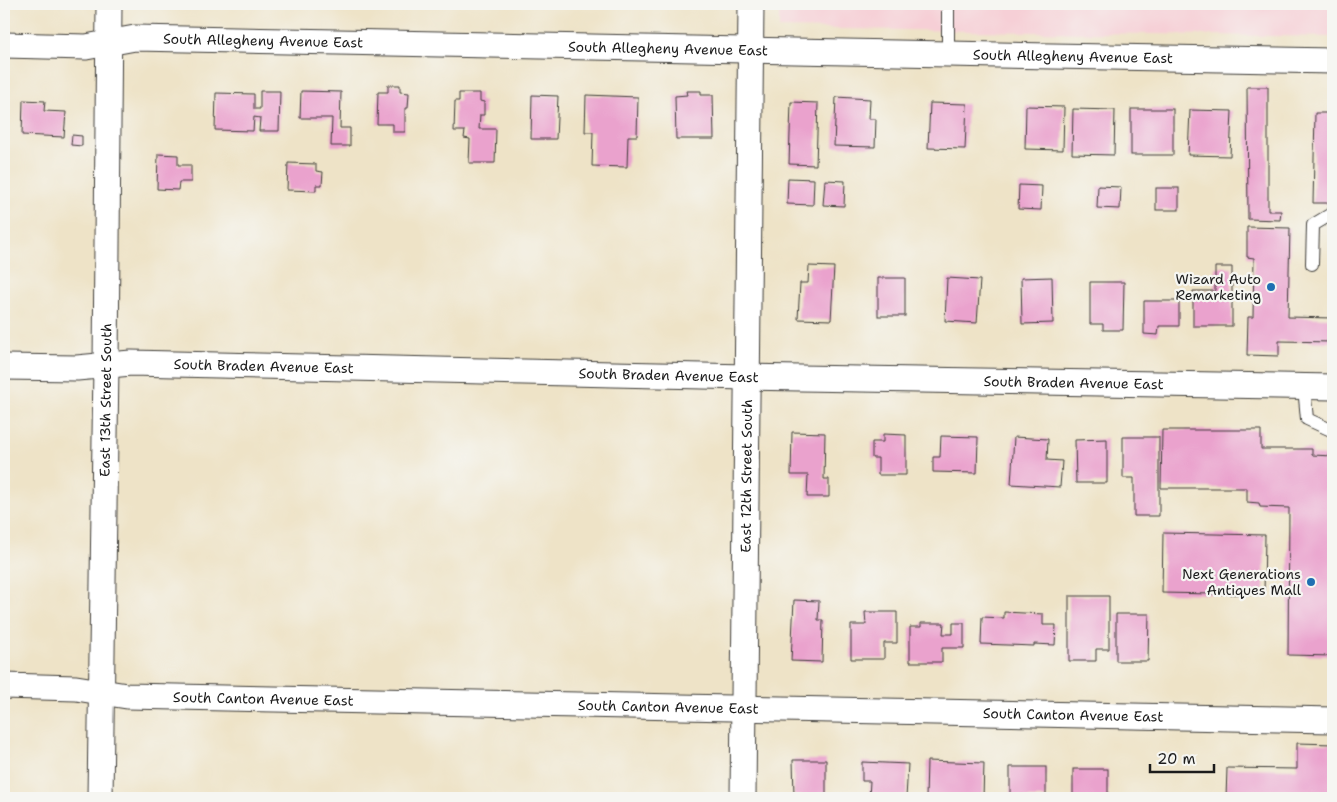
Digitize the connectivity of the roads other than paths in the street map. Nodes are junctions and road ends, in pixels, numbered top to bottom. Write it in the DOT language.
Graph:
graph roads {
  1 [pos="108,4"];
  2 [pos="751,4"];
  3 [pos="948,4"];
  4 [pos="108,43"];
  5 [pos="4,45"];
  6 [pos="750,50"];
  7 [pos="948,54"];
  8 [pos="1333,60"];
  9 [pos="1333,213"];
  10 [pos="1312,264"];
  11 [pos="106,365"];
  12 [pos="4,367"];
  13 [pos="747,377"];
  14 [pos="1304,387"];
  15 [pos="1333,387"];
  16 [pos="1333,430"];
  17 [pos="4,686"];
  18 [pos="101,691"];
  19 [pos="745,708"];
  20 [pos="1333,720"];
  21 [pos="100,798"];
  22 [pos="743,798"];
  1 -- 4 [label="street, East 13th Street South"];
  2 -- 6 [label="street, East 12th Street South"];
  3 -- 7 [label="lane"];
  4 -- 5 [label="street, South Allegheny Avenue East"];
  4 -- 6 [label="street, South Allegheny Avenue East"];
  4 -- 11 [label="street, East 13th Street South"];
  6 -- 7 [label="street, South Allegheny Avenue East"];
  6 -- 13 [label="street, East 12th Street South"];
  7 -- 8 [label="street, South Allegheny Avenue East"];
  9 -- 10 [label="lane"];
  11 -- 12 [label="street, South Braden Avenue East"];
  11 -- 13 [label="street, South Braden Avenue East"];
  11 -- 18 [label="street, East 13th Street South"];
  13 -- 14 [label="street, South Braden Avenue East"];
  13 -- 19 [label="street, East 12th Street South"];
  14 -- 15 [label="street, South Braden Avenue East"];
  14 -- 16 [label="lane"];
  17 -- 18 [label="street, South Canton Avenue East"];
  18 -- 19 [label="street, South Canton Avenue East"];
  18 -- 21 [label="street, East 13th Street South"];
  19 -- 20 [label="street, South Canton Avenue East"];
  19 -- 22 [label="street, East 12th Street South"];
}
